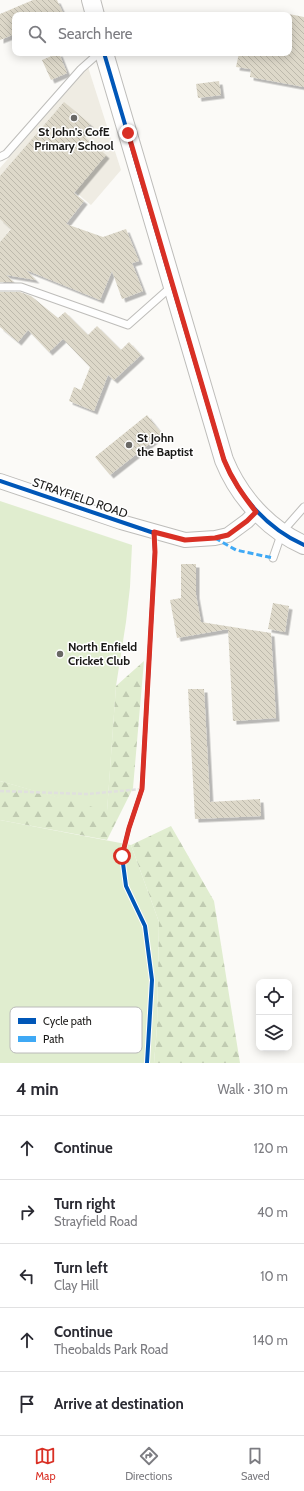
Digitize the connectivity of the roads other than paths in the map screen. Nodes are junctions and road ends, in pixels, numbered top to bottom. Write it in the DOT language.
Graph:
graph roads {
  1 [pos="91,0"];
  2 [pos="94,12"];
  3 [pos="96,56"];
  4 [pos="105,56"];
  5 [pos="0,157"];
  6 [pos="174,285"];
  7 [pos="0,287"];
  8 [pos="0,481"];
  9 [pos="304,507"];
  10 [pos="256,512"];
  11 [pos="282,532"];
  12 [pos="304,545"];
  13 [pos="273,558"];
  1 -- 2 [label="street"];
  3 -- 5 [label="lane"];
  4 -- 6 [label="street"];
  6 -- 7 [label="lane"];
  6 -- 10 [label="street"];
  8 -- 10 [label="street, STRAYFIELD ROAD"];
  9 -- 11 [label="lane"];
  10 -- 11 [label="street"];
  11 -- 12 [label="street"];
  11 -- 13 [label="lane"];
}
